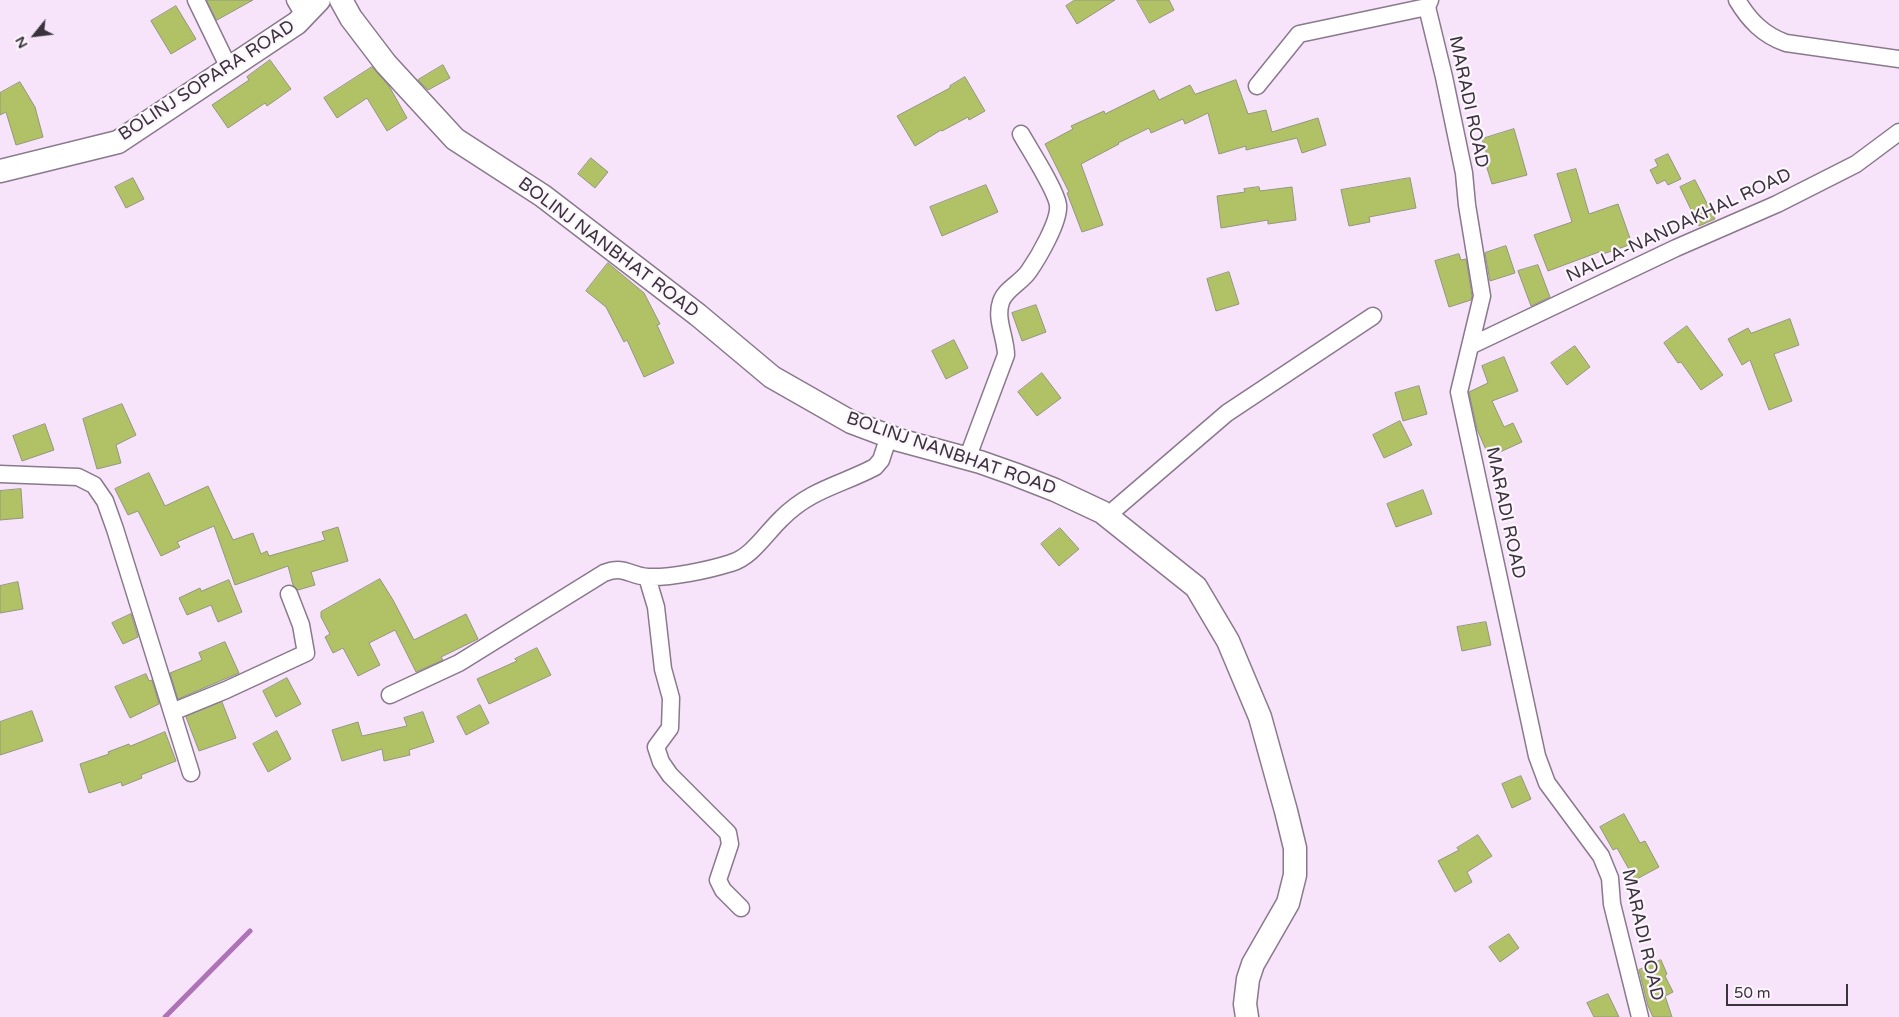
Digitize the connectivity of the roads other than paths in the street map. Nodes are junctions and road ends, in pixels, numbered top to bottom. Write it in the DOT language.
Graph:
graph roads {
  1 [pos="196,0"];
  2 [pos="341,0"];
  3 [pos="1736,0"];
  4 [pos="1428,4"];
  5 [pos="306,5"];
  6 [pos="1899,59"];
  7 [pos="230,68"];
  8 [pos="1258,86"];
  9 [pos="1899,132"];
  10 [pos="1021,134"];
  11 [pos="0,171"];
  12 [pos="1373,316"];
  13 [pos="1470,346"];
  14 [pos="889,436"];
  15 [pos="967,459"];
  16 [pos="0,474"];
  17 [pos="1107,516"];
  18 [pos="647,577"];
  19 [pos="289,594"];
  20 [pos="390,695"];
  21 [pos="172,712"];
  22 [pos="191,773"];
  23 [pos="740,908"];
  24 [pos="1247,1017"];
  25 [pos="1640,1017"];
  1 -- 7 [label="street"];
  2 -- 14 [label="street, BOLINJ NANBHAT ROAD"];
  3 -- 6 [label="street"];
  4 -- 8 [label="street"];
  4 -- 13 [label="street, MARADI ROAD"];
  5 -- 7 [label="street, BOLINJ SOPARA ROAD"];
  7 -- 11 [label="street, BOLINJ SOPARA ROAD"];
  9 -- 13 [label="street, NALLA-NANDAKHAL ROAD"];
  10 -- 15 [label="street"];
  12 -- 17 [label="street"];
  13 -- 25 [label="street, MARADI ROAD"];
  14 -- 15 [label="street, BOLINJ NANBHAT ROAD"];
  14 -- 18 [label="street"];
  15 -- 17 [label="street, BOLINJ NANBHAT ROAD"];
  16 -- 21 [label="street"];
  17 -- 24 [label="street, BOLINJ NANBHAT ROAD"];
  18 -- 20 [label="street"];
  18 -- 23 [label="street"];
  19 -- 21 [label="street"];
  21 -- 22 [label="street"];
}
